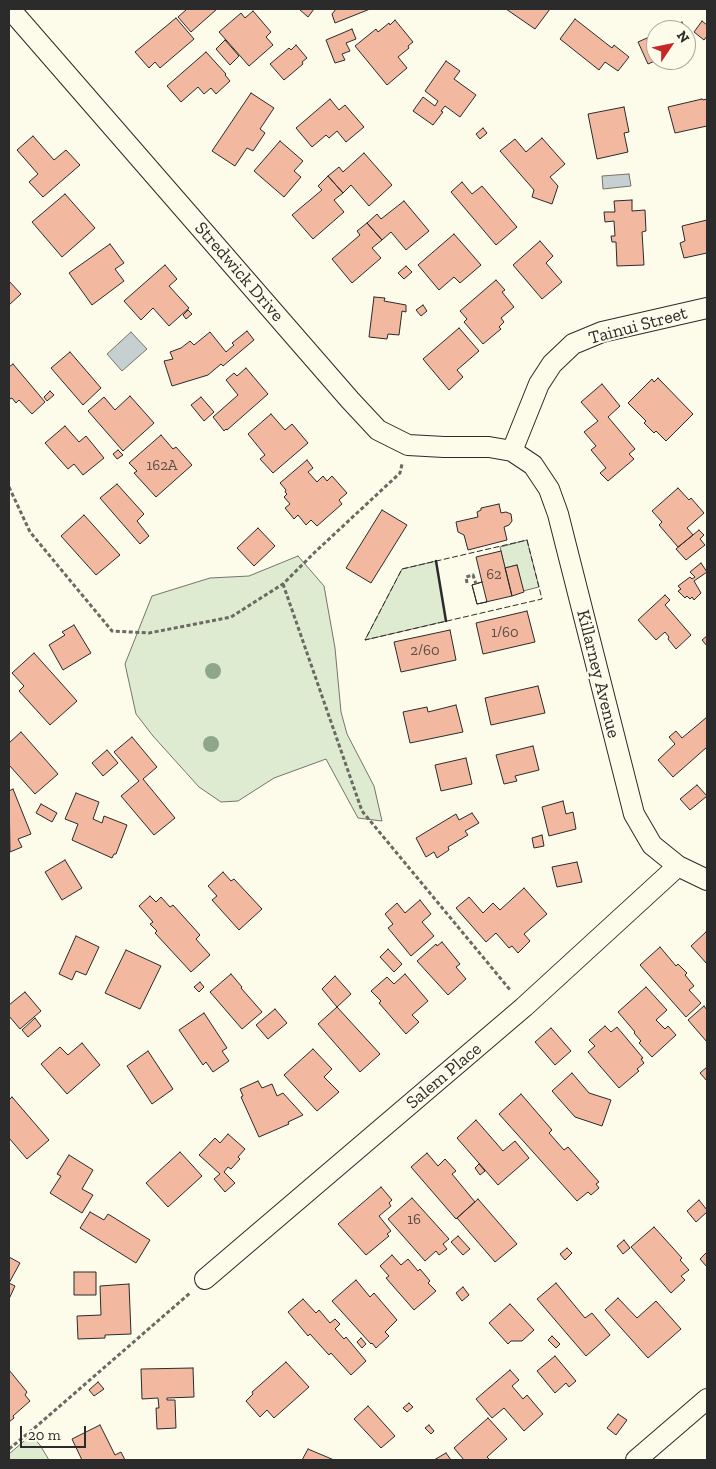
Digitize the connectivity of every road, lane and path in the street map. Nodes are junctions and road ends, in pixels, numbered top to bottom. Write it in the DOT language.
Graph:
graph roads {
  1 [pos="10,9"];
  2 [pos="707,308"];
  3 [pos="512,451"];
  4 [pos="400,473"];
  5 [pos="9,487"];
  6 [pos="467,583"];
  7 [pos="283,584"];
  8 [pos="476,584"];
  9 [pos="678,866"];
  10 [pos="707,880"];
  11 [pos="524,1007"];
  12 [pos="205,1279"];
  13 [pos="707,1399"];
  14 [pos="9,1449"];
  15 [pos="636,1460"];
  1 -- 3 [label="street, Stredwick Drive"];
  2 -- 3 [label="street, Tainui Street"];
  3 -- 9 [label="street, Killarney Avenue"];
  4 -- 7 [label="path"];
  5 -- 7 [label="path"];
  6 -- 8 [label="path"];
  7 -- 11 [label="path"];
  9 -- 10 [label="street, Killarney Avenue"];
  9 -- 11 [label="street, Salem Place"];
  11 -- 12 [label="street, Salem Place"];
  12 -- 14 [label="path"];
  13 -- 15 [label="street"];
}
